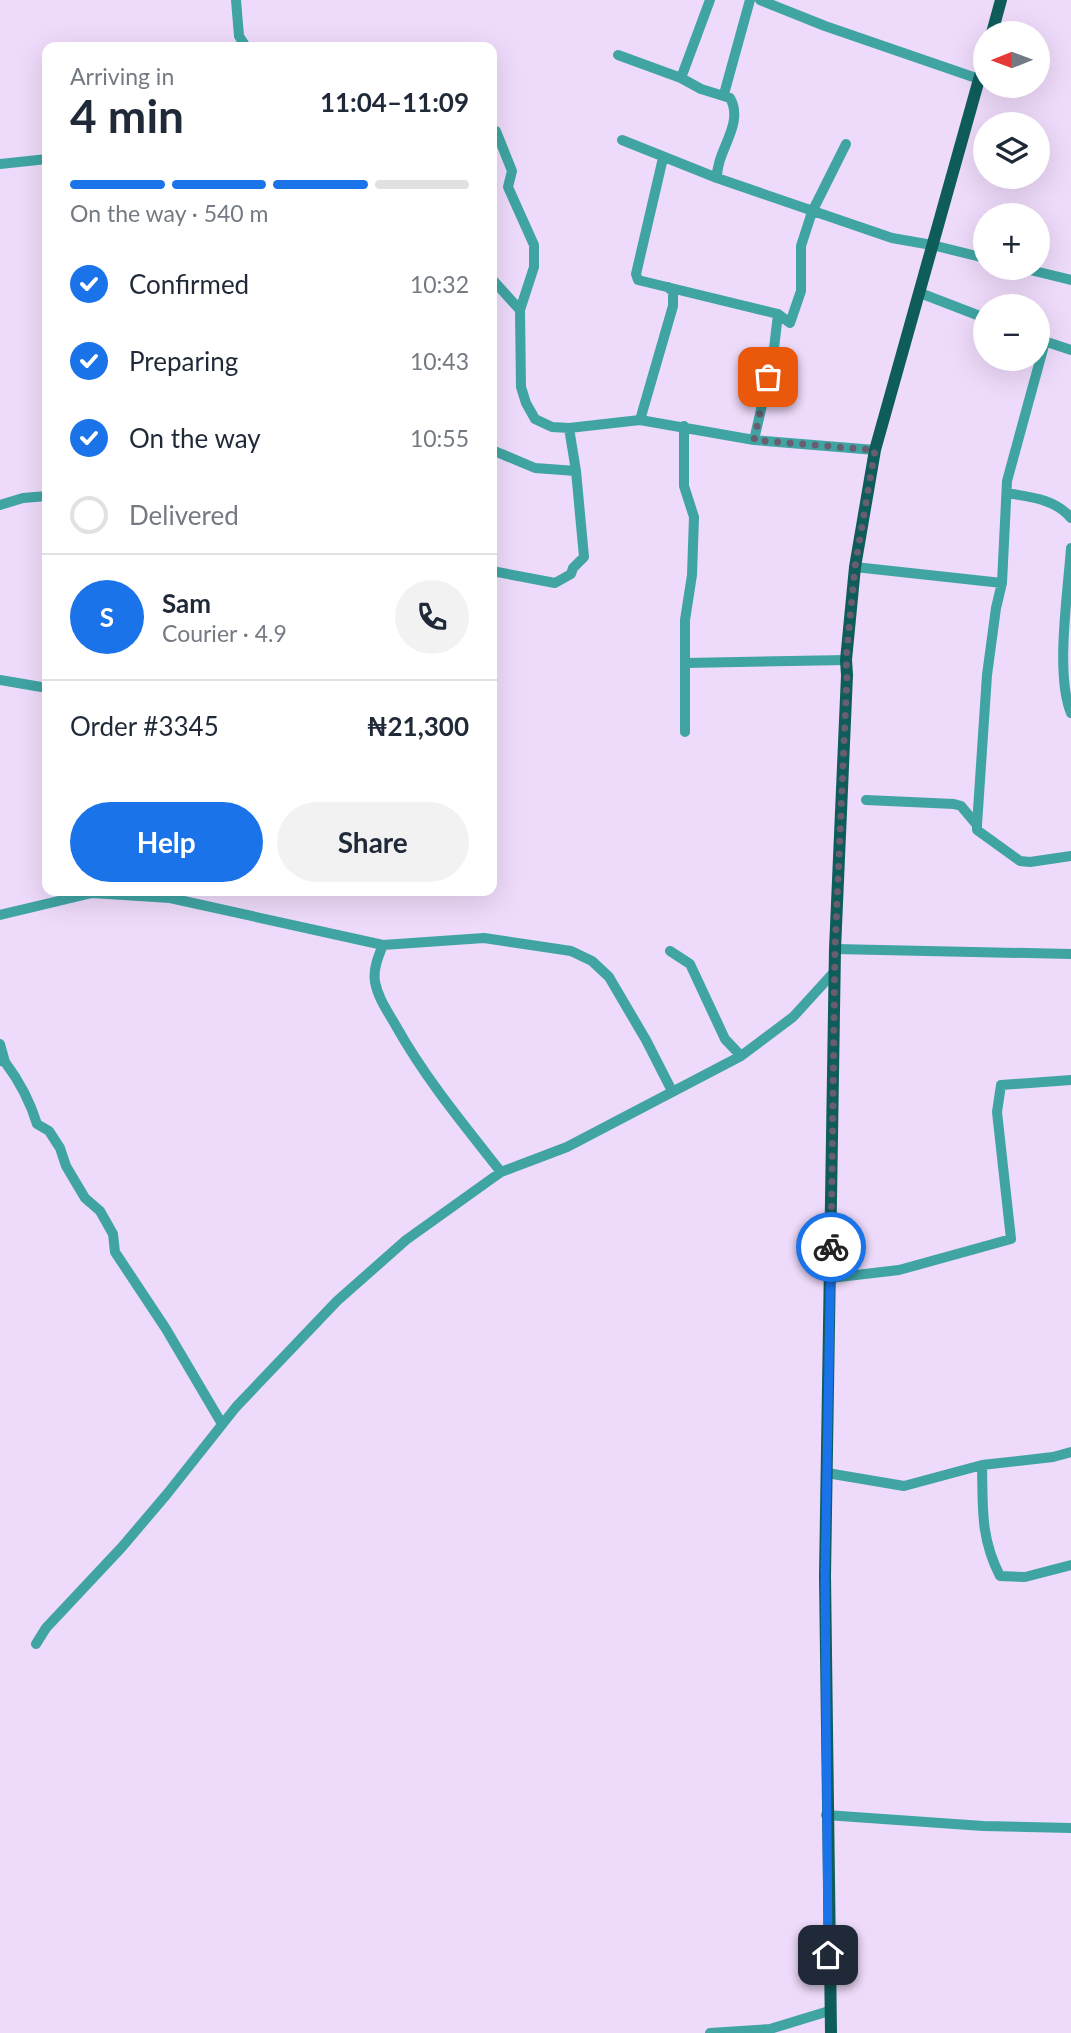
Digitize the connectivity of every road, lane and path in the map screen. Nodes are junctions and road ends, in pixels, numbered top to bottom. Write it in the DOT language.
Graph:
graph roads {
  1 [pos="236,0"];
  2 [pos="710,0"];
  3 [pos="750,0"];
  4 [pos="760,0"];
  5 [pos="1001,0"];
  6 [pos="995,21"];
  7 [pos="242,42"];
  8 [pos="618,55"];
  9 [pos="973,77"];
  10 [pos="681,78"];
  11 [pos="724,94"];
  12 [pos="974,98"];
  13 [pos="497,134"];
  14 [pos="622,140"];
  15 [pos="846,144"];
  16 [pos="663,158"];
  17 [pos="42,160"];
  18 [pos="0,164"];
  19 [pos="717,178"];
  20 [pos="812,212"];
  21 [pos="933,245"];
  22 [pos="973,255"];
  23 [pos="1050,275"];
  24 [pos="1071,281"];
  25 [pos="497,285"];
  26 [pos="668,287"];
  27 [pos="920,293"];
  28 [pos="520,310"];
  29 [pos="973,313"];
  30 [pos="778,314"];
  31 [pos="1050,343"];
  32 [pos="1071,350"];
  33 [pos="1034,371"];
  34 [pos="640,420"];
  35 [pos="684,426"];
  36 [pos="569,428"];
  37 [pos="754,440"];
  38 [pos="875,450"];
  39 [pos="497,452"];
  40 [pos="576,471"];
  41 [pos="1007,493"];
  42 [pos="42,496"];
  43 [pos="0,505"];
  44 [pos="1071,519"];
  45 [pos="1071,548"];
  46 [pos="855,567"];
  47 [pos="497,572"];
  48 [pos="1002,583"];
  49 [pos="846,660"];
  50 [pos="686,663"];
  51 [pos="0,680"];
  52 [pos="42,687"];
  53 [pos="1071,713"];
  54 [pos="685,732"];
  55 [pos="866,800"];
  56 [pos="977,825"];
  57 [pos="1071,856"];
  58 [pos="83,896"];
  59 [pos="131,896"];
  60 [pos="0,915"];
  61 [pos="383,945"];
  62 [pos="835,949"];
  63 [pos="670,951"];
  64 [pos="1071,954"];
  65 [pos="835,971"];
  66 [pos="0,1044"];
  67 [pos="741,1056"];
  68 [pos="2,1062"];
  69 [pos="1071,1080"];
  70 [pos="672,1091"];
  71 [pos="501,1171"];
  72 [pos="830,1278"];
  73 [pos="222,1424"];
  74 [pos="1071,1452"];
  75 [pos="982,1465"];
  76 [pos="827,1473"];
  77 [pos="1071,1565"];
  78 [pos="36,1644"];
  79 [pos="826,1815"];
  80 [pos="1071,1828"];
  81 [pos="829,2011"];
  82 [pos="710,2033"];
  83 [pos="831,2033"];
  1 -- 7 [label="street"];
  2 -- 10 [label="street"];
  3 -- 11 [label="street"];
  4 -- 9 [label="street"];
  5 -- 6 [label="main road"];
  8 -- 10 [label="street"];
  10 -- 11 [label="street"];
  11 -- 19 [label="street"];
  12 -- 21 [label="main road"];
  13 -- 28 [label="street"];
  14 -- 16 [label="street"];
  15 -- 20 [label="street"];
  16 -- 19 [label="street"];
  16 -- 26 [label="street"];
  17 -- 18 [label="street"];
  19 -- 20 [label="street"];
  20 -- 21 [label="street"];
  20 -- 30 [label="street"];
  21 -- 22 [label="street"];
  21 -- 27 [label="main road"];
  23 -- 24 [label="street"];
  25 -- 28 [label="street"];
  26 -- 30 [label="street"];
  26 -- 34 [label="street"];
  27 -- 29 [label="street"];
  27 -- 38 [label="main road"];
  28 -- 36 [label="street"];
  30 -- 37 [label="street"];
  31 -- 32 [label="street"];
  33 -- 41 [label="street"];
  34 -- 35 [label="street"];
  34 -- 36 [label="street"];
  35 -- 37 [label="street"];
  35 -- 50 [label="street"];
  36 -- 40 [label="street"];
  37 -- 38 [label="street"];
  38 -- 46 [label="main road"];
  39 -- 40 [label="street"];
  40 -- 47 [label="street"];
  41 -- 44 [label="street"];
  41 -- 48 [label="street"];
  42 -- 43 [label="street"];
  45 -- 53 [label="street"];
  46 -- 48 [label="street"];
  46 -- 49 [label="main road"];
  48 -- 56 [label="street"];
  49 -- 50 [label="street"];
  49 -- 62 [label="main road"];
  50 -- 54 [label="street"];
  51 -- 52 [label="street"];
  55 -- 56 [label="street"];
  56 -- 57 [label="street"];
  58 -- 60 [label="street"];
  59 -- 61 [label="street"];
  61 -- 70 [label="street"];
  61 -- 71 [label="street"];
  62 -- 64 [label="street"];
  62 -- 65 [label="main road"];
  63 -- 67 [label="street"];
  65 -- 67 [label="street"];
  65 -- 72 [label="main road"];
  66 -- 68 [label="street"];
  67 -- 70 [label="street"];
  68 -- 73 [label="street"];
  69 -- 72 [label="street"];
  70 -- 71 [label="street"];
  71 -- 73 [label="street"];
  72 -- 76 [label="main road"];
  73 -- 78 [label="street"];
  74 -- 75 [label="street"];
  75 -- 76 [label="street"];
  75 -- 77 [label="street"];
  76 -- 79 [label="main road"];
  79 -- 80 [label="street"];
  79 -- 81 [label="main road"];
  81 -- 82 [label="street"];
  81 -- 83 [label="main road"];
}
